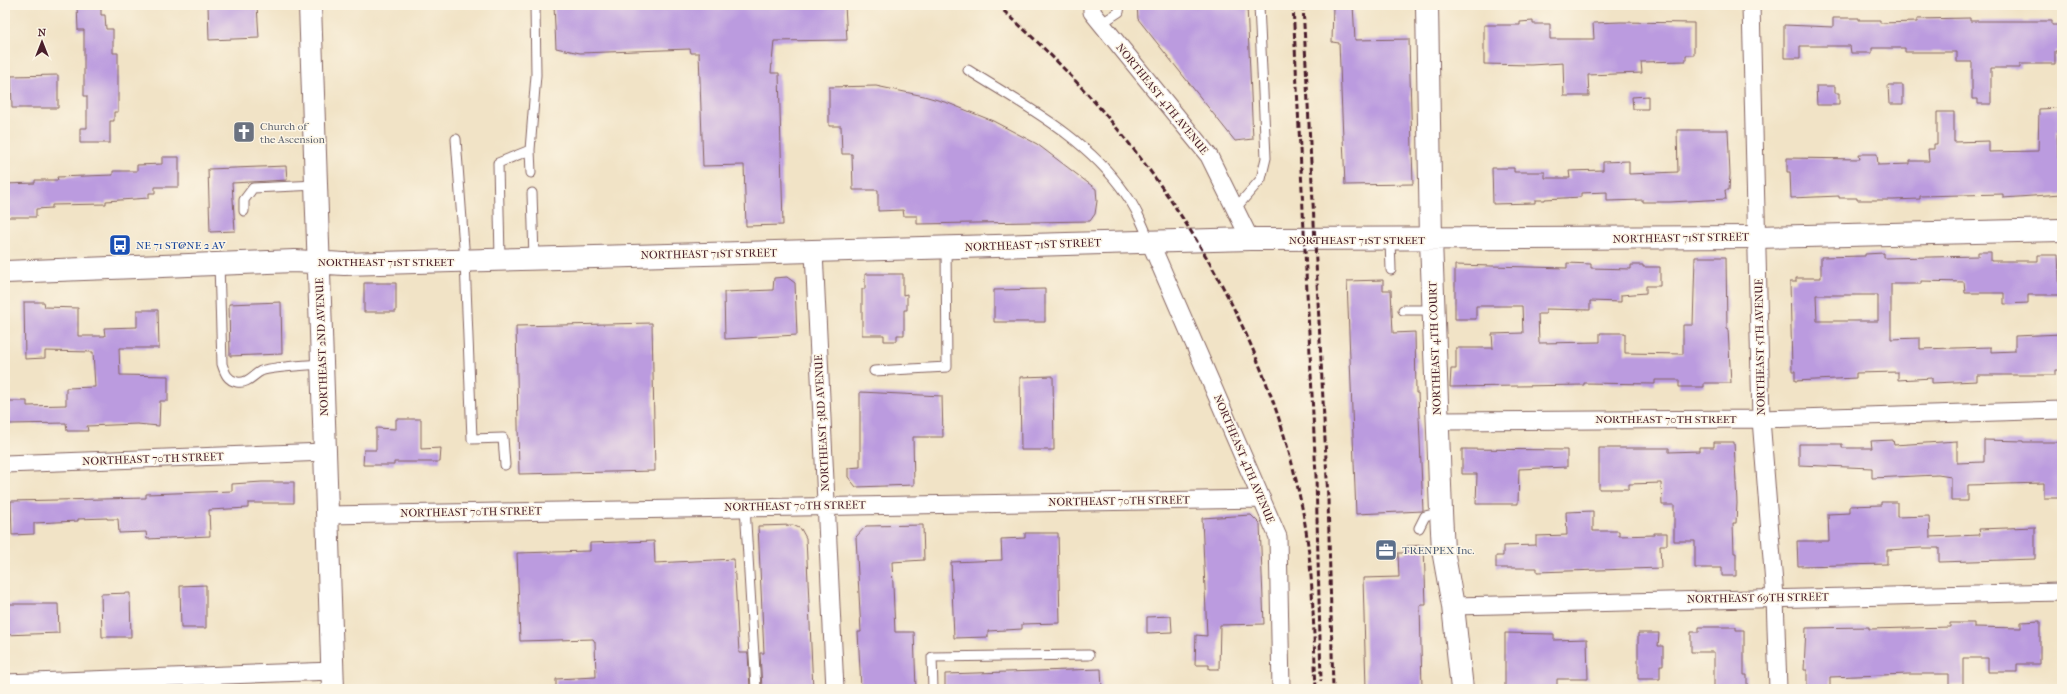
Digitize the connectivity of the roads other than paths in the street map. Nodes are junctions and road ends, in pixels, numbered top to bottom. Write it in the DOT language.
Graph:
graph roads {
  1 [pos="310,5"];
  2 [pos="535,5"];
  3 [pos="1092,5"];
  4 [pos="1120,5"];
  5 [pos="1259,5"];
  6 [pos="1426,5"];
  7 [pos="1751,5"];
  8 [pos="1102,23"];
  9 [pos="968,70"];
  10 [pos="456,139"];
  11 [pos="530,150"];
  12 [pos="531,173"];
  13 [pos="316,185"];
  14 [pos="532,192"];
  15 [pos="1235,209"];
  16 [pos="244,210"];
  17 [pos="2062,230"];
  18 [pos="1757,237"];
  19 [pos="1250,239"];
  20 [pos="1390,240"];
  21 [pos="1432,240"];
  22 [pos="1150,242"];
  23 [pos="946,248"];
  24 [pos="814,252"];
  25 [pos="534,258"];
  26 [pos="500,259"];
  27 [pos="465,261"];
  28 [pos="319,262"];
  29 [pos="219,264"];
  30 [pos="1391,270"];
  31 [pos="5,272"];
  32 [pos="1402,310"];
  33 [pos="1434,310"];
  34 [pos="323,364"];
  35 [pos="874,371"];
  36 [pos="2062,410"];
  37 [pos="1761,418"];
  38 [pos="1438,421"];
  39 [pos="326,452"];
  40 [pos="5,464"];
  41 [pos="505,465"];
  42 [pos="1262,499"];
  43 [pos="826,505"];
  44 [pos="745,507"];
  45 [pos="1441,512"];
  46 [pos="328,515"];
  47 [pos="1419,528"];
  48 [pos="2062,592"];
  49 [pos="1775,597"];
  50 [pos="1453,606"];
  51 [pos="1089,655"];
  52 [pos="333,680"];
  53 [pos="5,683"];
  54 [pos="88,685"];
  55 [pos="756,689"];
  56 [pos="835,689"];
  57 [pos="932,689"];
  58 [pos="1281,689"];
  59 [pos="1462,689"];
  60 [pos="1778,689"];
  1 -- 13 [label="street, NORTHEAST 2ND AVENUE"];
  2 -- 11 [label="lane"];
  3 -- 8 [label="street, NORTHEAST 4TH AVENUE"];
  4 -- 8 [label="lane"];
  5 -- 15 [label="lane"];
  6 -- 21 [label="street, NORTHEAST 4TH COURT"];
  7 -- 18 [label="street, NORTHEAST 5TH AVENUE"];
  8 -- 15 [label="street, NORTHEAST 4TH AVENUE"];
  9 -- 22 [label="lane"];
  10 -- 27 [label="lane"];
  11 -- 12 [label="lane"];
  11 -- 26 [label="lane"];
  13 -- 16 [label="lane"];
  13 -- 28 [label="street, NORTHEAST 2ND AVENUE"];
  14 -- 25 [label="lane"];
  15 -- 19 [label="street, NORTHEAST 4TH AVENUE"];
  17 -- 18 [label="street, NORTHEAST 71ST STREET"];
  18 -- 21 [label="street, NORTHEAST 71ST STREET"];
  18 -- 37 [label="street, NORTHEAST 5TH AVENUE"];
  19 -- 20 [label="street, NORTHEAST 71ST STREET"];
  19 -- 22 [label="street, NORTHEAST 71ST STREET"];
  20 -- 21 [label="street, NORTHEAST 71ST STREET"];
  20 -- 30 [label="lane"];
  21 -- 33 [label="street, NORTHEAST 4TH COURT"];
  22 -- 23 [label="street, NORTHEAST 71ST STREET"];
  22 -- 42 [label="street, NORTHEAST 4TH AVENUE"];
  23 -- 24 [label="street, NORTHEAST 71ST STREET"];
  23 -- 35 [label="lane"];
  24 -- 25 [label="street, NORTHEAST 71ST STREET"];
  24 -- 43 [label="street, NORTHEAST 3RD AVENUE"];
  25 -- 26 [label="street, NORTHEAST 71ST STREET"];
  26 -- 27 [label="street, NORTHEAST 71ST STREET"];
  27 -- 28 [label="street, NORTHEAST 71ST STREET"];
  27 -- 41 [label="lane"];
  28 -- 29 [label="street, NORTHEAST 71ST STREET"];
  28 -- 34 [label="street, NORTHEAST 2ND AVENUE"];
  29 -- 31 [label="street, NORTHEAST 71ST STREET"];
  29 -- 34 [label="lane"];
  32 -- 33 [label="lane"];
  33 -- 38 [label="street, NORTHEAST 4TH COURT"];
  34 -- 39 [label="street, NORTHEAST 2ND AVENUE"];
  36 -- 37 [label="street, NORTHEAST 70TH STREET"];
  37 -- 38 [label="street, NORTHEAST 70TH STREET"];
  37 -- 49 [label="street, NORTHEAST 5TH AVENUE"];
  38 -- 45 [label="street, NORTHEAST 4TH COURT"];
  39 -- 40 [label="street, NORTHEAST 70TH STREET"];
  39 -- 46 [label="street, NORTHEAST 2ND AVENUE"];
  42 -- 43 [label="street, NORTHEAST 70TH STREET"];
  42 -- 58 [label="street, NORTHEAST 4TH AVENUE"];
  43 -- 44 [label="street, NORTHEAST 70TH STREET"];
  43 -- 56 [label="street, NORTHEAST 3RD AVENUE"];
  44 -- 46 [label="street, NORTHEAST 70TH STREET"];
  44 -- 55 [label="lane"];
  45 -- 47 [label="lane"];
  45 -- 50 [label="street, NORTHEAST 4TH COURT"];
  46 -- 52 [label="street, NORTHEAST 2ND AVENUE"];
  48 -- 49 [label="street, NORTHEAST 69TH STREET"];
  49 -- 50 [label="street, NORTHEAST 69TH STREET"];
  49 -- 60 [label="street, NORTHEAST 5TH AVENUE"];
  50 -- 59 [label="street, NORTHEAST 4TH COURT"];
  51 -- 57 [label="lane"];
  52 -- 54 [label="street"];
  53 -- 54 [label="street"];
}
